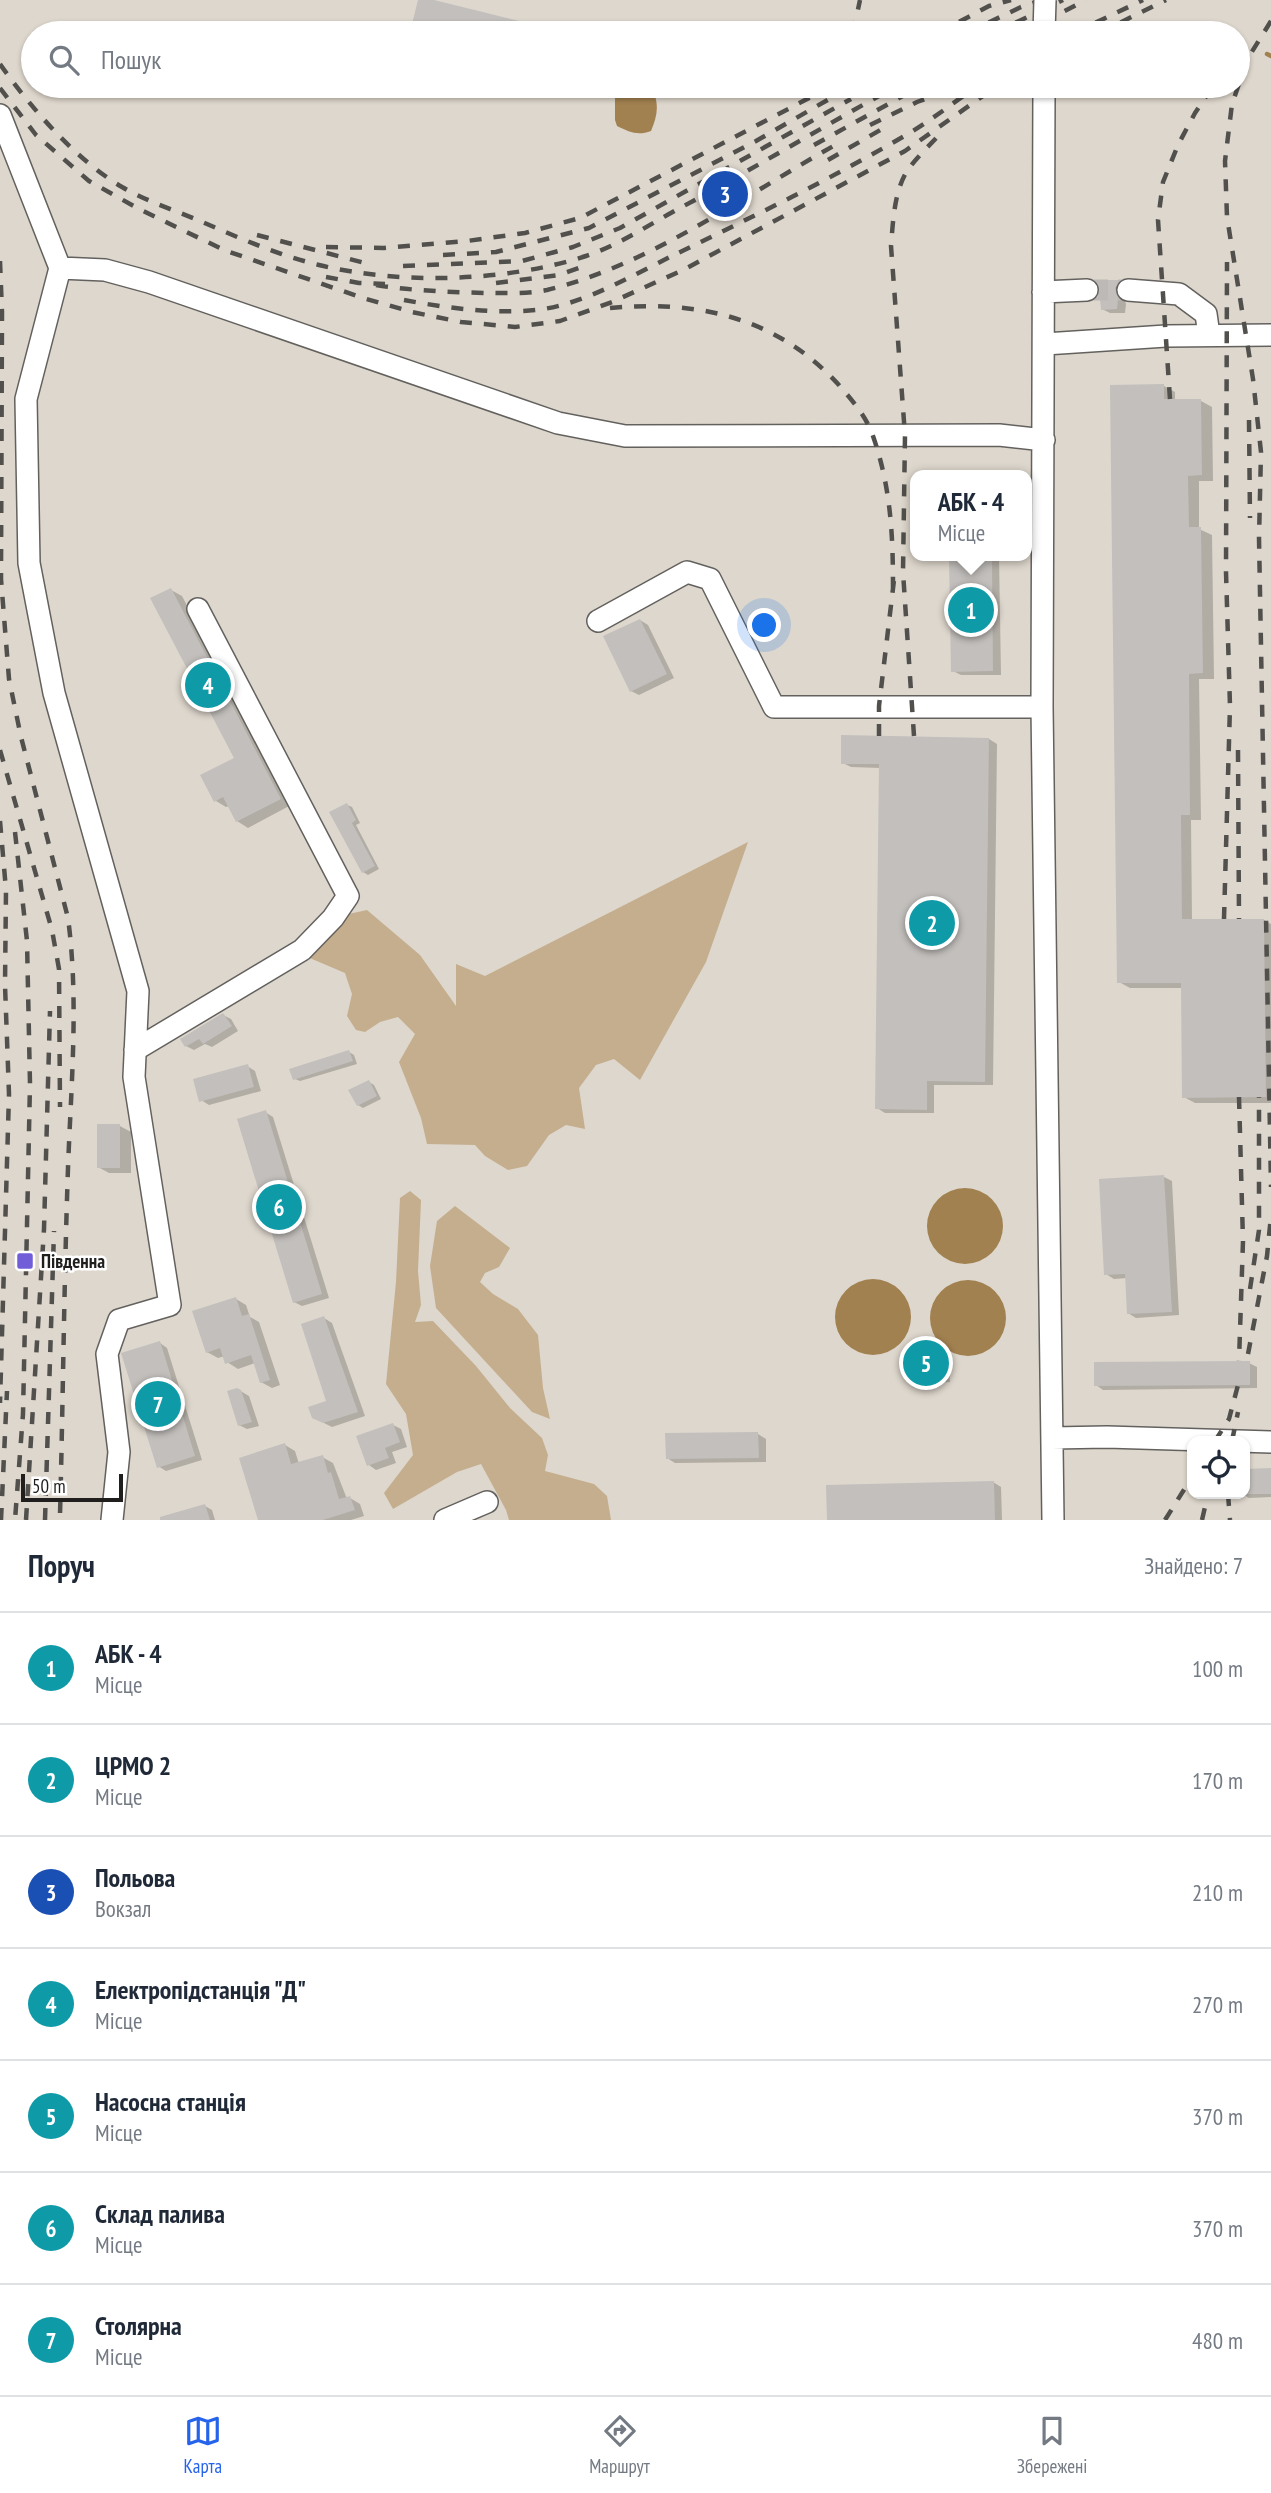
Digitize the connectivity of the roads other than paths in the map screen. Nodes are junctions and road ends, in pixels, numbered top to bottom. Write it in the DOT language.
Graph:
graph roads {
  1 [pos="1045,0"];
  2 [pos="1044,21"];
  3 [pos="1044,98"];
  4 [pos="0,115"];
  5 [pos="60,268"];
  6 [pos="1087,290"];
  7 [pos="1128,290"];
  8 [pos="1043,292"];
  9 [pos="1209,335"];
  10 [pos="1271,335"];
  11 [pos="1045,344"];
  12 [pos="1044,440"];
  13 [pos="198,609"];
  14 [pos="598,621"];
  15 [pos="1042,707"];
  16 [pos="135,1050"];
  17 [pos="1052,1438"];
  18 [pos="1271,1442"];
  19 [pos="487,1502"];
  20 [pos="112,1520"];
  21 [pos="445,1520"];
  22 [pos="1053,1520"];
  1 -- 2 [label="street, bridge"];
  3 -- 8 [label="street"];
  4 -- 5 [label="street"];
  5 -- 12 [label="street"];
  5 -- 16 [label="street"];
  6 -- 8 [label="street"];
  7 -- 9 [label="street"];
  8 -- 11 [label="street"];
  9 -- 10 [label="street"];
  9 -- 11 [label="street"];
  11 -- 12 [label="street"];
  12 -- 15 [label="street"];
  13 -- 16 [label="street"];
  14 -- 15 [label="street"];
  15 -- 17 [label="street"];
  16 -- 20 [label="street"];
  17 -- 18 [label="street"];
  17 -- 22 [label="street"];
  19 -- 21 [label="street"];
}
